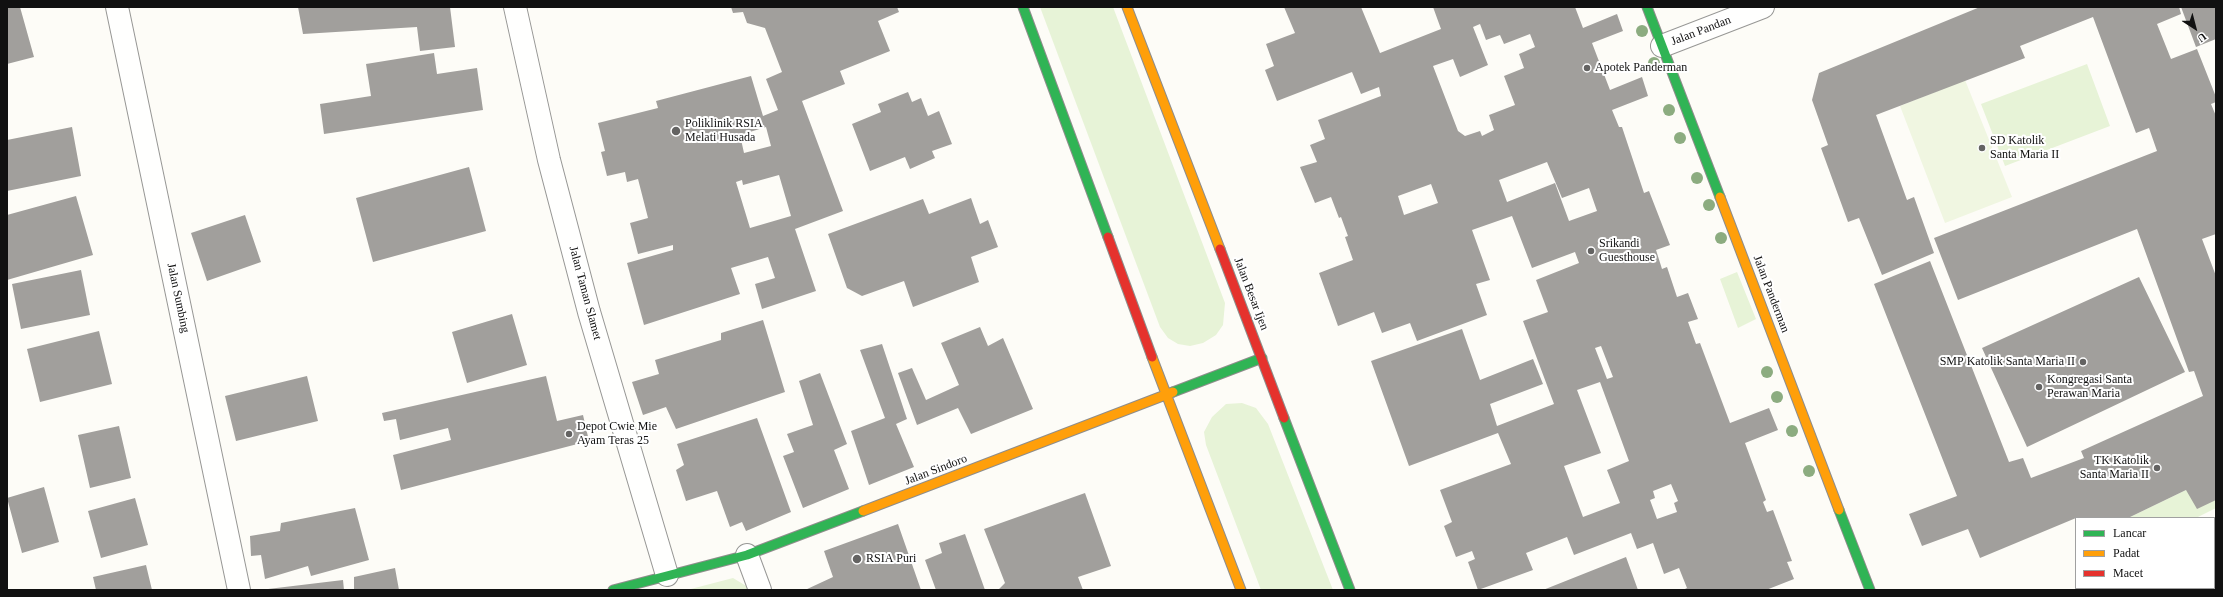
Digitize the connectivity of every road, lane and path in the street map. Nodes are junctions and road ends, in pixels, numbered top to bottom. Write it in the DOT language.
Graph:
graph roads {
  1 [pos="117,7"];
  2 [pos="515,7"];
  3 [pos="1023,7"];
  4 [pos="1127,7"];
  5 [pos="1647,7"];
  6 [pos="1763,7"];
  7 [pos="1662,46"];
  8 [pos="1262,358"];
  9 [pos="1166,395"];
  10 [pos="747,555"];
  11 [pos="667,575"];
  12 [pos="239,590"];
  13 [pos="613,590"];
  14 [pos="760,590"];
  15 [pos="1241,590"];
  16 [pos="1350,590"];
  17 [pos="1870,590"];
  1 -- 12 [label="street, Jalan Sumbing"];
  2 -- 11 [label="street, Jalan Taman Slamet"];
  3 -- 9 [label="street"];
  4 -- 8 [label="street, Jalan Besar Ijen"];
  5 -- 7 [label="street, Jalan Panderman"];
  6 -- 7 [label="street, Jalan Pandan"];
  7 -- 17 [label="street, Jalan Panderman"];
  8 -- 9 [label="street, Jalan Sindoro"];
  8 -- 16 [label="street, Jalan Besar Ijen"];
  9 -- 10 [label="street, Jalan Sindoro"];
  9 -- 15 [label="street"];
  10 -- 11 [label="street, Jalan Sindoro"];
  10 -- 14 [label="street"];
  11 -- 13 [label="street, Jalan Sindoro"];
}
